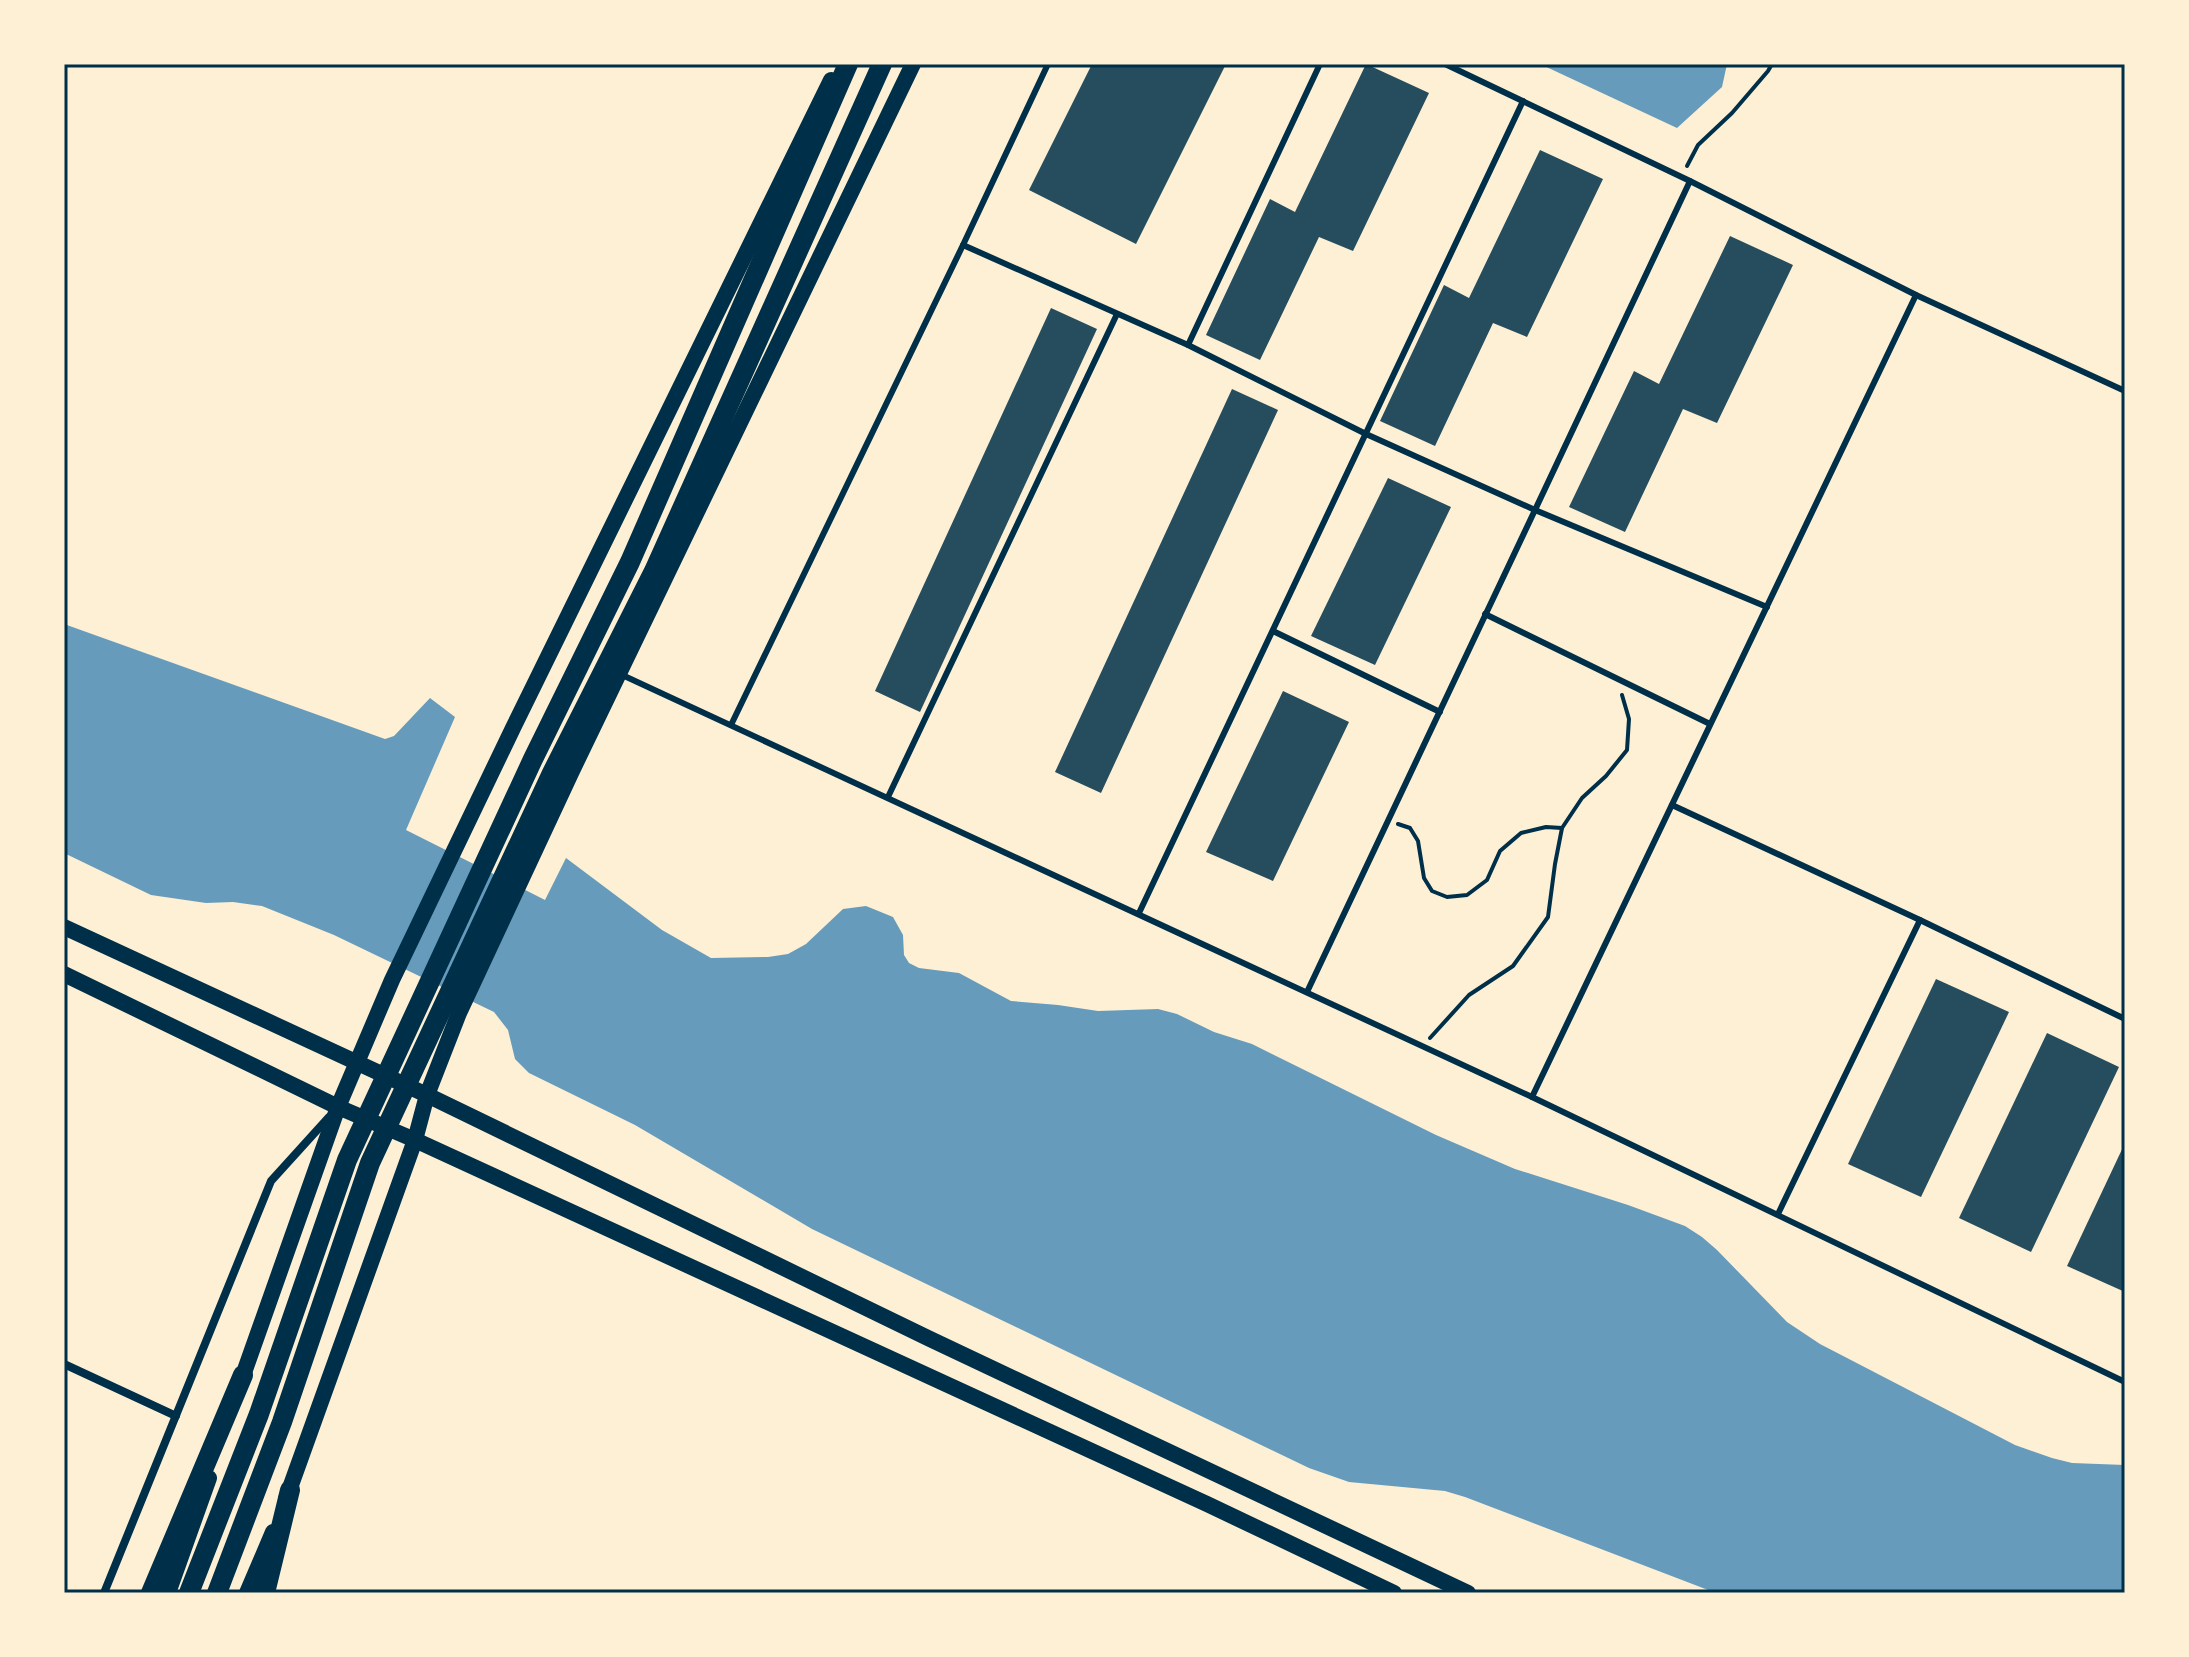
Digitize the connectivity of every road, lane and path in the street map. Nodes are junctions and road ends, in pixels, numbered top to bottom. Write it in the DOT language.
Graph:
graph roads {
  1 [pos="839,64"];
  2 [pos="848,64"];
  3 [pos="882,64"];
  4 [pos="913,64"];
  5 [pos="1048,64"];
  6 [pos="1320,64"];
  7 [pos="1445,64"];
  8 [pos="1772,64"];
  9 [pos="1523,101"];
  10 [pos="1681,177"];
  11 [pos="1690,181"];
  12 [pos="963,245"];
  13 [pos="1916,295"];
  14 [pos="1117,314"];
  15 [pos="1188,345"];
  16 [pos="2125,391"];
  17 [pos="1366,434"];
  18 [pos="1535,510"];
  19 [pos="1767,607"];
  20 [pos="1485,614"];
  21 [pos="1273,631"];
  22 [pos="620,674"];
  23 [pos="1621,680"];
  24 [pos="1440,712"];
  25 [pos="1710,724"];
  26 [pos="731,725"];
  27 [pos="888,797"];
  28 [pos="1672,805"];
  29 [pos="1388,820"];
  30 [pos="1562,828"];
  31 [pos="1139,913"];
  32 [pos="1920,920"];
  33 [pos="64,927"];
  34 [pos="64,974"];
  35 [pos="1307,992"];
  36 [pos="2125,1019"];
  37 [pos="1423,1046"];
  38 [pos="356,1063"];
  39 [pos="427,1095"];
  40 [pos="1532,1097"];
  41 [pos="338,1107"];
  42 [pos="415,1140"];
  43 [pos="1778,1214"];
  44 [pos="64,1364"];
  45 [pos="243,1375"];
  46 [pos="2125,1382"];
  47 [pos="176,1416"];
  48 [pos="290,1490"];
  49 [pos="104,1593"];
  50 [pos="151,1593"];
  51 [pos="168,1593"];
  52 [pos="189,1593"];
  53 [pos="217,1593"];
  54 [pos="247,1593"];
  55 [pos="265,1593"];
  56 [pos="1394,1593"];
  57 [pos="1468,1593"];
  1 -- 38 [label="main road"];
  2 -- 52 [label="highway"];
  3 -- 53 [label="highway"];
  4 -- 22 [label="main road"];
  5 -- 12 [label="lane"];
  6 -- 15 [label="lane"];
  7 -- 9 [label="lane"];
  8 -- 10 [label="path"];
  9 -- 10 [label="lane"];
  9 -- 17 [label="lane"];
  10 -- 11 [label="lane"];
  11 -- 13 [label="lane"];
  11 -- 18 [label="lane"];
  12 -- 14 [label="lane"];
  12 -- 26 [label="lane"];
  13 -- 16 [label="lane"];
  13 -- 19 [label="lane"];
  14 -- 15 [label="lane"];
  14 -- 27 [label="lane"];
  15 -- 17 [label="lane"];
  17 -- 18 [label="lane"];
  17 -- 21 [label="lane"];
  18 -- 19 [label="lane"];
  18 -- 20 [label="lane"];
  19 -- 25 [label="lane"];
  20 -- 23 [label="lane"];
  20 -- 24 [label="lane"];
  21 -- 24 [label="lane"];
  21 -- 31 [label="lane"];
  22 -- 26 [label="lane"];
  22 -- 39 [label="main road"];
  23 -- 25 [label="lane"];
  23 -- 30 [label="path"];
  24 -- 29 [label="lane"];
  25 -- 28 [label="lane"];
  26 -- 27 [label="lane"];
  27 -- 31 [label="lane"];
  28 -- 32 [label="lane"];
  28 -- 40 [label="lane"];
  29 -- 30 [label="path"];
  29 -- 35 [label="lane"];
  30 -- 37 [label="path"];
  31 -- 35 [label="lane"];
  32 -- 36 [label="lane"];
  32 -- 43 [label="lane"];
  33 -- 38 [label="main road"];
  34 -- 41 [label="main road"];
  35 -- 37 [label="lane"];
  37 -- 40 [label="lane"];
  38 -- 39 [label="main road"];
  38 -- 41 [label="main road"];
  39 -- 42 [label="main road"];
  39 -- 57 [label="main road"];
  40 -- 43 [label="lane"];
  41 -- 42 [label="main road"];
  41 -- 45 [label="main road"];
  41 -- 47 [label="street"];
  42 -- 48 [label="main road"];
  42 -- 56 [label="main road"];
  43 -- 46 [label="lane"];
  44 -- 47 [label="street"];
  45 -- 50 [label="highway"];
  45 -- 51 [label="main road"];
  47 -- 49 [label="street"];
  48 -- 54 [label="main road"];
  48 -- 55 [label="highway"];
}
